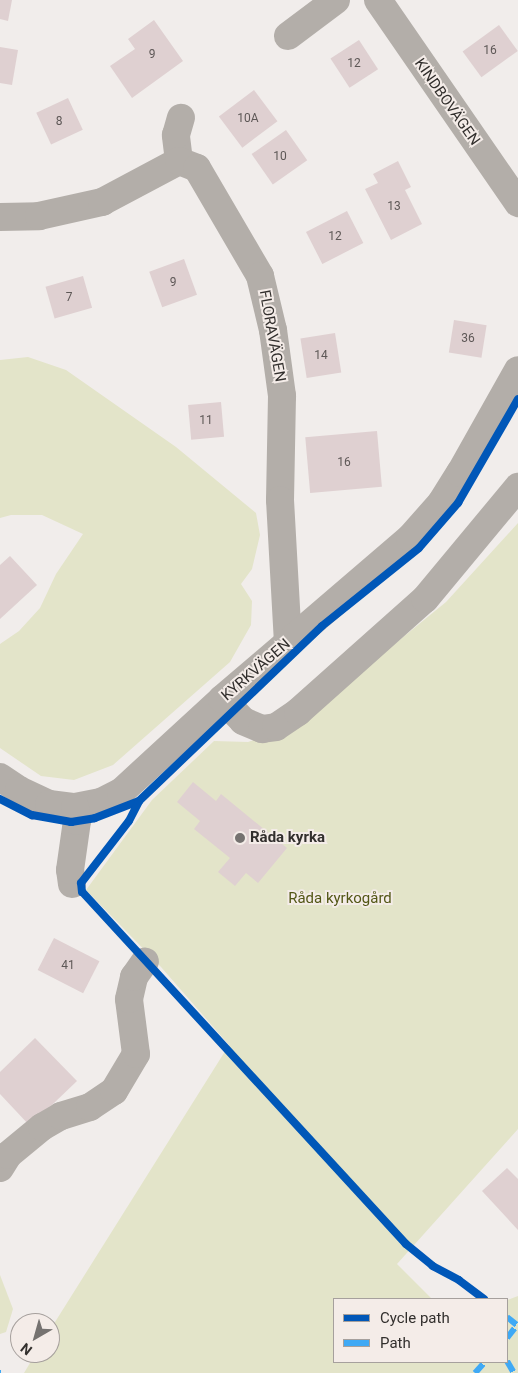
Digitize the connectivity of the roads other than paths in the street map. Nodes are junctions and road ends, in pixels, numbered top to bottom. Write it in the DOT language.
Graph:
graph roads {
  1 [pos="336,0"];
  2 [pos="378,0"];
  3 [pos="288,36"];
  4 [pos="181,118"];
  5 [pos="179,161"];
  6 [pos="518,204"];
  7 [pos="0,217"];
  8 [pos="518,370"];
  9 [pos="518,488"];
  10 [pos="288,642"];
  11 [pos="222,699"];
  12 [pos="0,777"];
  13 [pos="75,807"];
  14 [pos="72,884"];
  15 [pos="145,961"];
  16 [pos="0,1168"];
  1 -- 3 [label="street"];
  2 -- 6 [label="street, KINDBOVÄGEN"];
  4 -- 5 [label="street"];
  5 -- 7 [label="street"];
  5 -- 10 [label="street, FLORAVÄGEN"];
  8 -- 10 [label="street, KYRKVÄGEN"];
  9 -- 11 [label="street"];
  10 -- 11 [label="street, KYRKVÄGEN"];
  11 -- 13 [label="street, KYRKVÄGEN"];
  12 -- 13 [label="street, KYRKVÄGEN"];
  13 -- 14 [label="street"];
  15 -- 16 [label="street"];
}
